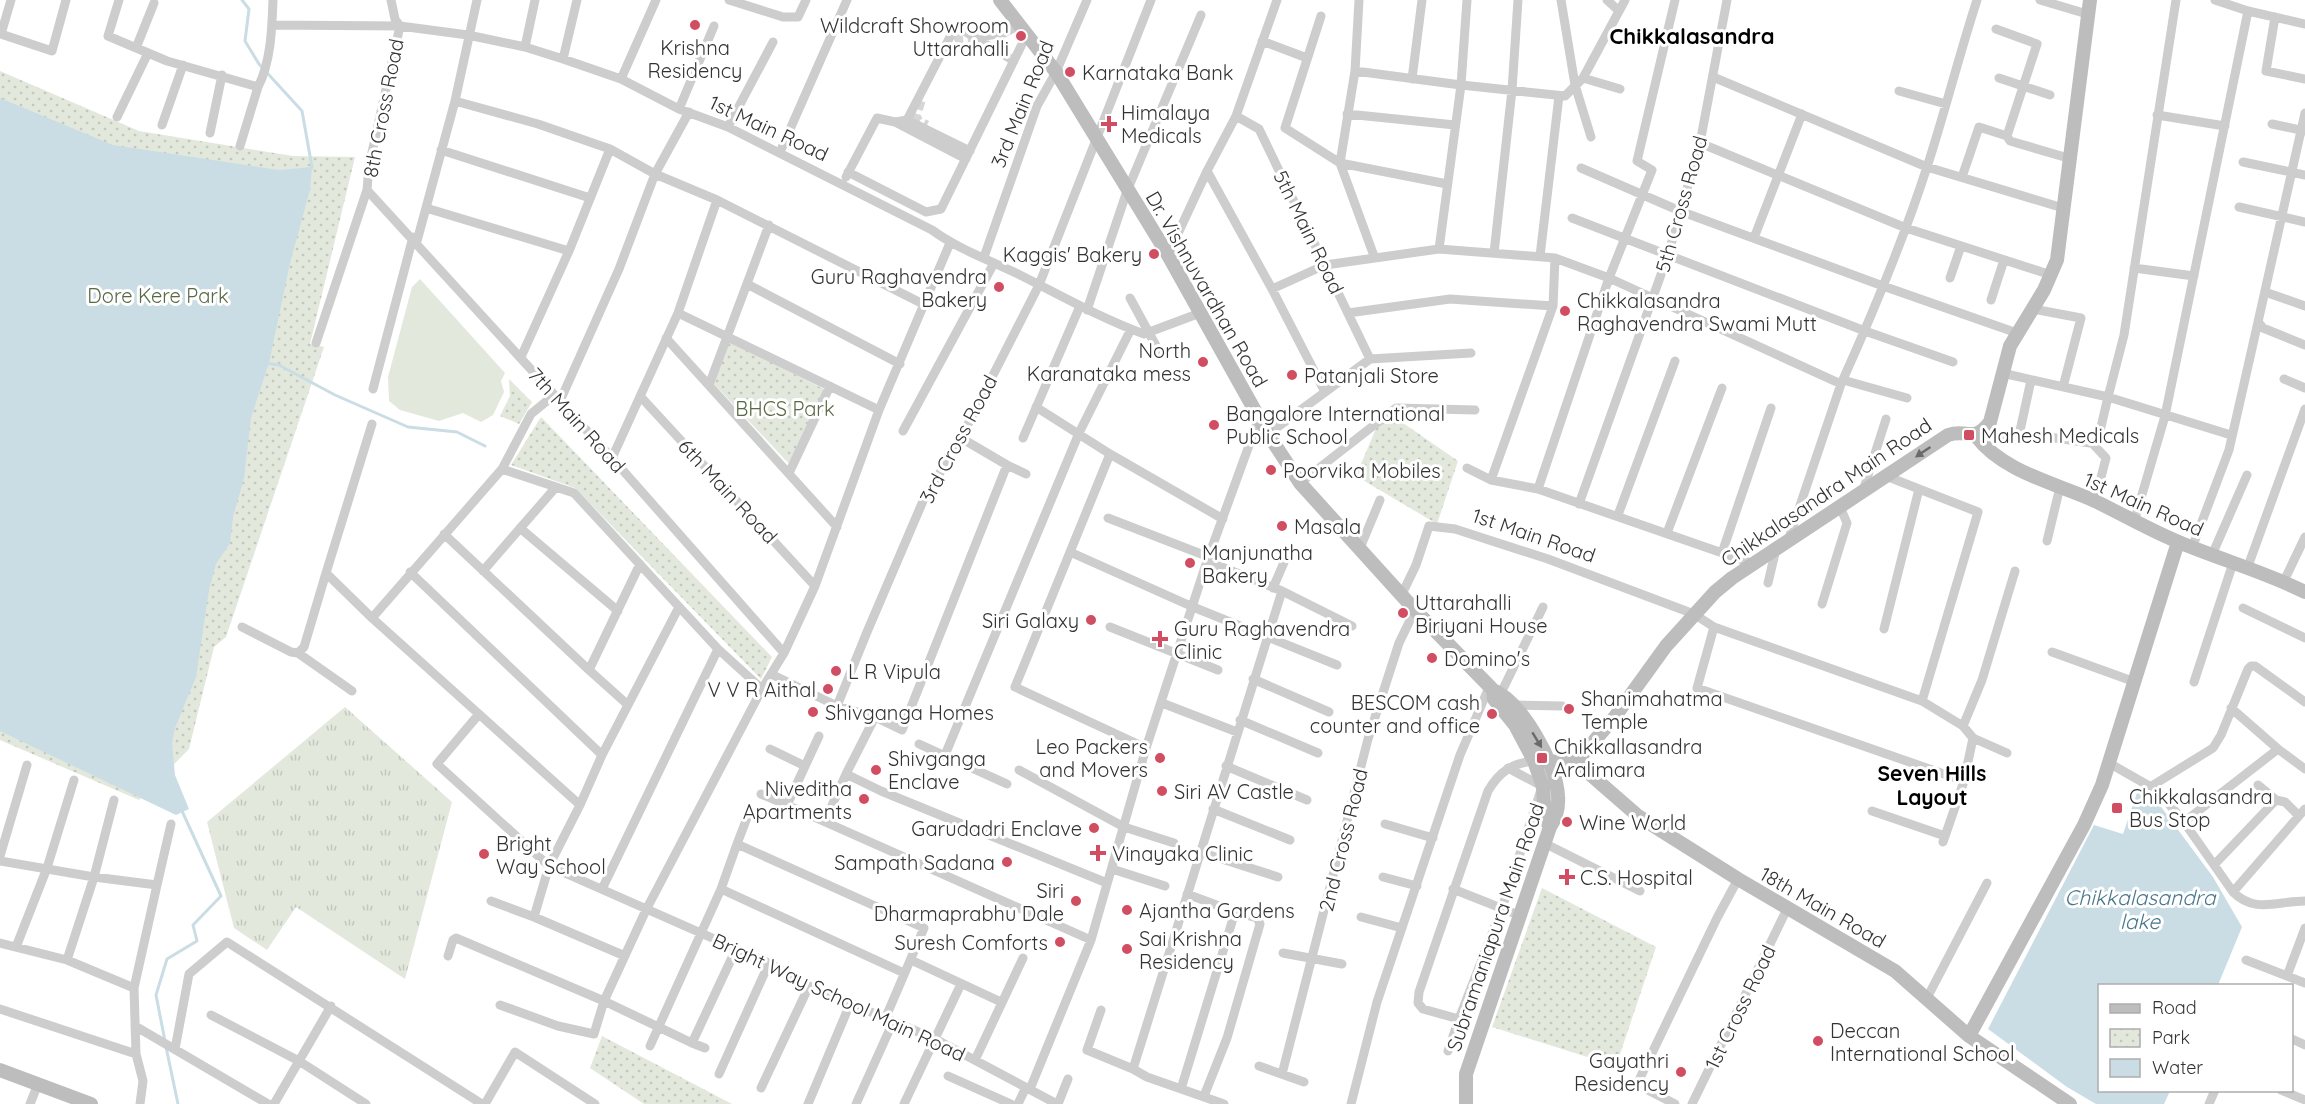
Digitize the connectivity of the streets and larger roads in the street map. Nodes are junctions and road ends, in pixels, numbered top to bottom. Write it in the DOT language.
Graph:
graph roads {
  1 [pos="11,0"];
  2 [pos="66,0"];
  3 [pos="119,0"];
  4 [pos="273,0"];
  5 [pos="392,0"];
  6 [pos="477,0"];
  7 [pos="535,0"];
  8 [pos="577,0"];
  9 [pos="656,0"];
  10 [pos="729,0"];
  11 [pos="806,0"];
  12 [pos="847,0"];
  13 [pos="1000,0"];
  14 [pos="1087,0"];
  15 [pos="1151,0"];
  16 [pos="1265,0"];
  17 [pos="1359,0"];
  18 [pos="1422,0"];
  19 [pos="1467,0"];
  20 [pos="1518,0"];
  21 [pos="1562,0"];
  22 [pos="1607,0"];
  23 [pos="1625,0"];
  24 [pos="1675,0"];
  25 [pos="1727,0"];
  26 [pos="1977,0"];
  27 [pos="2040,0"];
  28 [pos="2090,0"];
  29 [pos="2176,0"];
  30 [pos="2215,0"];
  31 [pos="1277,2"];
  32 [pos="154,3"];
  33 [pos="1619,11"];
  34 [pos="2248,11"];
  35 [pos="2086,14"];
  36 [pos="1201,15"];
  37 [pos="1321,16"];
  38 [pos="2275,17"];
  39 [pos="2305,24"];
  40 [pos="272,25"];
  41 [pos="400,26"];
  42 [pos="714,26"];
  43 [pos="1996,29"];
  44 [pos="1023,30"];
  45 [pos="0,34"];
  46 [pos="468,35"];
  47 [pos="985,36"];
  48 [pos="1262,41"];
  49 [pos="773,42"];
  50 [pos="136,48"];
  51 [pos="525,48"];
  52 [pos="148,52"];
  53 [pos="1307,58"];
  54 [pos="563,59"];
  55 [pos="1014,61"];
  56 [pos="183,65"];
  57 [pos="1355,71"];
  58 [pos="1056,72"];
  59 [pos="222,75"];
  60 [pos="1713,77"];
  61 [pos="1999,78"];
  62 [pos="621,79"];
  63 [pos="1412,79"];
  64 [pos="2305,79"];
  65 [pos="1579,82"];
  66 [pos="1461,85"];
  67 [pos="258,87"];
  68 [pos="2024,87"];
  69 [pos="1620,88"];
  70 [pos="1512,90"];
  71 [pos="1899,91"];
  72 [pos="2050,94"];
  73 [pos="1562,96"];
  74 [pos="455,101"];
  75 [pos="1946,104"];
  76 [pos="684,110"];
  77 [pos="2305,113"];
  78 [pos="1347,114"];
  79 [pos="1802,114"];
  80 [pos="1236,116"];
  81 [pos="2157,116"];
  82 [pos="117,117"];
  83 [pos="908,120"];
  84 [pos="895,122"];
  85 [pos="2272,124"];
  86 [pos="162,125"];
  87 [pos="1455,125"];
  88 [pos="2225,126"];
  89 [pos="728,127"];
  90 [pos="2303,130"];
  91 [pos="210,134"];
  92 [pos="1096,136"];
  93 [pos="2007,136"];
  94 [pos="1592,137"];
  95 [pos="1700,143"];
  96 [pos="240,146"];
  97 [pos="610,149"];
  98 [pos="441,150"];
  99 [pos="780,152"];
  100 [pos="968,155"];
  101 [pos="2068,158"];
  102 [pos="2243,162"];
  103 [pos="1340,163"];
  104 [pos="1927,167"];
  105 [pos="1581,168"];
  106 [pos="1207,171"];
  107 [pos="2291,171"];
  108 [pos="848,172"];
  109 [pos="655,174"];
  110 [pos="2305,175"];
  111 [pos="1779,176"];
  112 [pos="1962,177"];
  113 [pos="842,184"];
  114 [pos="1447,184"];
  115 [pos="368,190"];
  116 [pos="1127,191"];
  117 [pos="1642,193"];
  118 [pos="590,198"];
  119 [pos="717,200"];
  120 [pos="2239,207"];
  121 [pos="426,208"];
  122 [pos="2063,208"];
  123 [pos="1680,211"];
  124 [pos="2282,215"];
  125 [pos="1572,218"];
  126 [pos="2305,222"];
  127 [pos="769,225"];
  128 [pos="1906,228"];
  129 [pos="1624,238"];
  130 [pos="1754,238"];
  131 [pos="415,239"];
  132 [pos="950,243"];
  133 [pos="1961,246"];
  134 [pos="1439,249"];
  135 [pos="569,251"];
  136 [pos="1494,253"];
  137 [pos="1168,255"];
  138 [pos="1668,255"];
  139 [pos="1374,256"];
  140 [pos="1540,256"];
  141 [pos="984,257"];
  142 [pos="1555,258"];
  143 [pos="2004,260"];
  144 [pos="994,263"];
  145 [pos="1325,265"];
  146 [pos="2134,268"];
  147 [pos="2051,275"];
  148 [pos="2194,276"];
  149 [pos="1609,278"];
  150 [pos="1950,278"];
  151 [pos="747,284"];
  152 [pos="1039,285"];
  153 [pos="1883,286"];
  154 [pos="1272,289"];
  155 [pos="2265,292"];
  156 [pos="1130,298"];
  157 [pos="1652,298"];
  158 [pos="1991,300"];
  159 [pos="925,305"];
  160 [pos="1553,306"];
  161 [pos="2305,306"];
  162 [pos="1083,308"];
  163 [pos="2033,309"];
  164 [pos="678,313"];
  165 [pos="1200,313"];
  166 [pos="1347,313"];
  167 [pos="2258,322"];
  168 [pos="1131,329"];
  169 [pos="1150,332"];
  170 [pos="1865,332"];
  171 [pos="2017,333"];
  172 [pos="727,337"];
  173 [pos="666,338"];
  174 [pos="316,343"];
  175 [pos="2305,345"];
  176 [pos="1471,353"];
  177 [pos="1161,355"];
  178 [pos="520,357"];
  179 [pos="1370,359"];
  180 [pos="1674,361"];
  181 [pos="1953,362"];
  182 [pos="900,364"];
  183 [pos="2002,373"];
  184 [pos="2284,379"];
  185 [pos="2031,380"];
  186 [pos="1842,382"];
  187 [pos="709,385"];
  188 [pos="830,386"];
  189 [pos="1722,387"];
  190 [pos="2063,387"];
  191 [pos="2305,388"];
  192 [pos="372,389"];
  193 [pos="1325,392"];
  194 [pos="640,396"];
  195 [pos="2108,397"];
  196 [pos="557,398"];
  197 [pos="1907,398"];
  198 [pos="1036,407"];
  199 [pos="1771,408"];
  200 [pos="2305,409"];
  201 [pos="879,410"];
  202 [pos="1475,410"];
  203 [pos="2165,416"];
  204 [pos="1259,418"];
  205 [pos="1886,419"];
  206 [pos="372,424"];
  207 [pos="903,431"];
  208 [pos="1079,433"];
  209 [pos="1268,434"];
  210 [pos="1979,434"];
  211 [pos="2232,435"];
  212 [pos="961,438"];
  213 [pos="1023,438"];
  214 [pos="2018,440"];
  215 [pos="2092,443"];
  216 [pos="1110,454"];
  217 [pos="612,458"];
  218 [pos="1007,465"];
  219 [pos="1467,468"];
  220 [pos="502,469"];
  221 [pos="789,474"];
  222 [pos="1026,474"];
  223 [pos="2247,475"];
  224 [pos="1886,476"];
  225 [pos="1491,480"];
  226 [pos="1300,483"];
  227 [pos="556,487"];
  228 [pos="2060,487"];
  229 [pos="1538,489"];
  230 [pos="1920,489"];
  231 [pos="1863,491"];
  232 [pos="1380,501"];
  233 [pos="2095,501"];
  234 [pos="1580,504"];
  235 [pos="1840,507"];
  236 [pos="1618,515"];
  237 [pos="1108,518"];
  238 [pos="1223,519"];
  239 [pos="2134,522"];
  240 [pos="837,527"];
  241 [pos="520,528"];
  242 [pos="1667,533"];
  243 [pos="444,534"];
  244 [pos="2305,537"];
  245 [pos="2047,541"];
  246 [pos="2178,542"];
  247 [pos="1782,545"];
  248 [pos="1360,548"];
  249 [pos="2192,548"];
  250 [pos="1070,552"];
  251 [pos="1722,553"];
  252 [pos="2212,555"];
  253 [pos="1208,560"];
  254 [pos="1285,560"];
  255 [pos="2233,563"];
  256 [pos="640,564"];
  257 [pos="1754,564"];
  258 [pos="2247,569"];
  259 [pos="483,571"];
  260 [pos="2015,571"];
  261 [pos="410,572"];
  262 [pos="326,573"];
  263 [pos="2284,581"];
  264 [pos="1767,583"];
  265 [pos="815,586"];
  266 [pos="1278,590"];
  267 [pos="2305,592"];
  268 [pos="1401,594"];
  269 [pos="1822,604"];
  270 [pos="679,607"];
  271 [pos="1193,607"];
  272 [pos="1543,607"];
  273 [pos="2243,608"];
  274 [pos="1415,610"];
  275 [pos="618,611"];
  276 [pos="1694,614"];
  277 [pos="372,618"];
  278 [pos="1352,626"];
  279 [pos="242,627"];
  280 [pos="1110,627"];
  281 [pos="1714,627"];
  282 [pos="1884,629"];
  283 [pos="1268,637"];
  284 [pos="2305,638"];
  285 [pos="718,649"];
  286 [pos="2052,652"];
  287 [pos="298,653"];
  288 [pos="784,653"];
  289 [pos="1178,654"];
  290 [pos="1336,665"];
  291 [pos="589,670"];
  292 [pos="1218,670"];
  293 [pos="771,674"];
  294 [pos="1253,680"];
  295 [pos="2135,682"];
  296 [pos="2194,682"];
  297 [pos="762,689"];
  298 [pos="1495,689"];
  299 [pos="352,691"];
  300 [pos="1922,702"];
  301 [pos="2305,702"];
  302 [pos="1161,703"];
  303 [pos="628,705"];
  304 [pos="1512,705"];
  305 [pos="837,706"];
  306 [pos="1562,706"];
  307 [pos="2231,708"];
  308 [pos="1329,712"];
  309 [pos="479,714"];
  310 [pos="875,717"];
  311 [pos="1240,720"];
  312 [pos="1964,726"];
  313 [pos="1237,732"];
  314 [pos="819,736"];
  315 [pos="1973,738"];
  316 [pos="919,744"];
  317 [pos="770,748"];
  318 [pos="1146,748"];
  319 [pos="2278,749"];
  320 [pos="1318,753"];
  321 [pos="2007,753"];
  322 [pos="602,754"];
  323 [pos="945,755"];
  324 [pos="1534,761"];
  325 [pos="1550,762"];
  326 [pos="1576,762"];
  327 [pos="2109,763"];
  328 [pos="27,765"];
  329 [pos="805,766"];
  330 [pos="1226,766"];
  331 [pos="1508,768"];
  332 [pos="2305,769"];
  333 [pos="1018,770"];
  334 [pos="846,774"];
  335 [pos="74,780"];
  336 [pos="1964,781"];
  337 [pos="1007,784"];
  338 [pos="2258,785"];
  339 [pos="2150,787"];
  340 [pos="760,794"];
  341 [pos="114,800"];
  342 [pos="1307,800"];
  343 [pos="2276,800"];
  344 [pos="787,805"];
  345 [pos="580,806"];
  346 [pos="1213,808"];
  347 [pos="750,810"];
  348 [pos="1872,812"];
  349 [pos="2300,815"];
  350 [pos="825,822"];
  351 [pos="2184,822"];
  352 [pos="171,824"];
  353 [pos="1385,824"];
  354 [pos="2305,825"];
  355 [pos="1124,826"];
  356 [pos="1550,827"];
  357 [pos="1433,838"];
  358 [pos="1290,840"];
  359 [pos="1174,843"];
  360 [pos="736,844"];
  361 [pos="1546,844"];
  362 [pos="1200,852"];
  363 [pos="0,856"];
  364 [pos="0,861"];
  365 [pos="2214,865"];
  366 [pos="549,866"];
  367 [pos="47,868"];
  368 [pos="1112,869"];
  369 [pos="94,877"];
  370 [pos="1278,877"];
  371 [pos="1383,877"];
  372 [pos="1738,879"];
  373 [pos="1987,883"];
  374 [pos="1107,884"];
  375 [pos="157,885"];
  376 [pos="1165,886"];
  377 [pos="1417,886"];
  378 [pos="721,889"];
  379 [pos="1453,889"];
  380 [pos="602,890"];
  381 [pos="1640,891"];
  382 [pos="2233,892"];
  383 [pos="1187,894"];
  384 [pos="491,901"];
  385 [pos="2305,902"];
  386 [pos="1502,908"];
  387 [pos="1787,909"];
  388 [pos="646,910"];
  389 [pos="1235,912"];
  390 [pos="1521,916"];
  391 [pos="534,917"];
  392 [pos="1360,917"];
  393 [pos="1402,928"];
  394 [pos="2305,928"];
  395 [pos="700,932"];
  396 [pos="1091,940"];
  397 [pos="0,943"];
  398 [pos="16,947"];
  399 [pos="736,949"];
  400 [pos="1283,953"];
  401 [pos="448,956"];
  402 [pos="625,956"];
  403 [pos="1023,958"];
  404 [pos="1313,958"];
  405 [pos="67,960"];
  406 [pos="911,960"];
  407 [pos="2246,960"];
  408 [pos="770,963"];
  409 [pos="1342,964"];
  410 [pos="904,973"];
  411 [pos="2287,976"];
  412 [pos="2305,983"];
  413 [pos="961,984"];
  414 [pos="809,986"];
  415 [pos="134,988"];
  416 [pos="1927,999"];
  417 [pos="604,1001"];
  418 [pos="1001,1002"];
  419 [pos="850,1004"];
  420 [pos="500,1005"];
  421 [pos="331,1006"];
  422 [pos="0,1009"];
  423 [pos="1101,1010"];
  424 [pos="211,1015"];
  425 [pos="1459,1019"];
  426 [pos="889,1021"];
  427 [pos="135,1026"];
  428 [pos="659,1027"];
  429 [pos="1969,1036"];
  430 [pos="935,1039"];
  431 [pos="692,1043"];
  432 [pos="650,1046"];
  433 [pos="172,1048"];
  434 [pos="705,1048"];
  435 [pos="1448,1051"];
  436 [pos="136,1054"];
  437 [pos="975,1060"];
  438 [pos="299,1061"];
  439 [pos="1259,1066"];
  440 [pos="1133,1069"];
  441 [pos="0,1070"];
  442 [pos="718,1074"];
  443 [pos="1282,1074"];
  444 [pos="948,1076"];
  445 [pos="1068,1079"];
  446 [pos="1304,1082"];
  447 [pos="38,1084"];
  448 [pos="761,1088"];
  449 [pos="1028,1088"];
  450 [pos="1181,1089"];
  451 [pos="2285,1092"];
  452 [pos="1204,1096"];
  453 [pos="2305,1101"];
  454 [pos="86,1103"];
  455 [pos="1053,1103"];
  456 [pos="30,1104"];
  457 [pos="140,1104"];
  458 [pos="268,1104"];
  459 [pos="274,1104"];
  460 [pos="366,1104"];
  461 [pos="484,1104"];
  462 [pos="595,1104"];
  463 [pos="808,1104"];
  464 [pos="856,1104"];
  465 [pos="904,1104"];
  466 [pos="1011,1104"];
  467 [pos="1018,1104"];
  468 [pos="1224,1104"];
  469 [pos="1351,1104"];
  470 [pos="1467,1104"];
  471 [pos="1675,1104"];
  472 [pos="1692,1104"];
  473 [pos="2070,1104"];
  1 -- 45 [label="street"];
  2 -- 45 [label="street"];
  3 -- 50 [label="street"];
  4 -- 40 [label="street"];
  5 -- 41 [label="street"];
  6 -- 46 [label="street"];
  7 -- 51 [label="street"];
  8 -- 54 [label="street"];
  9 -- 62 [label="street"];
  10 -- 11 [label="street"];
  12 -- 99 [label="street"];
  13 -- 44 [label="street, Dr. Vishnuvardhan Road"];
  14 -- 58 [label="street, 3rd Main Road"];
  15 -- 92 [label="street, 3rd Cross Road"];
  16 -- 31 [label="street"];
  17 -- 57 [label="street"];
  18 -- 63 [label="street"];
  19 -- 66 [label="street"];
  20 -- 70 [label="street"];
  21 -- 65 [label="street"];
  22 -- 33 [label="street"];
  23 -- 33 [label="street"];
  24 -- 117 [label="street"];
  25 -- 60 [label="street, 5th Cross Road"];
  26 -- 75 [label="street"];
  27 -- 35 [label="street"];
  28 -- 35 [label="street"];
  29 -- 81 [label="street"];
  30 -- 34 [label="street"];
  31 -- 48 [label="street"];
  32 -- 50 [label="street"];
  33 -- 65 [label="street"];
  34 -- 38 [label="street"];
  34 -- 88 [label="street"];
  35 -- 101 [label="street"];
  36 -- 116 [label="street"];
  37 -- 53 [label="street"];
  38 -- 39 [label="street"];
  38 -- 64 [label="street"];
  40 -- 41 [label="street, 1st Main Road"];
  40 -- 67 [label="street"];
  41 -- 46 [label="street, 1st Main Road"];
  41 -- 115 [label="street, 8th Cross Road"];
  42 -- 76 [label="street"];
  43 -- 68 [label="street"];
  44 -- 47 [label="street"];
  44 -- 55 [label="street"];
  44 -- 58 [label="street, Dr. Vishnuvardhan Road"];
  46 -- 51 [label="street, 1st Main Road"];
  46 -- 74 [label="street"];
  48 -- 53 [label="street"];
  48 -- 80 [label="street"];
  49 -- 89 [label="street"];
  50 -- 52 [label="street"];
  51 -- 54 [label="street, 1st Main Road"];
  52 -- 56 [label="street"];
  52 -- 82 [label="street"];
  53 -- 103 [label="street"];
  54 -- 62 [label="street, 1st Main Road"];
  55 -- 83 [label="street"];
  55 -- 100 [label="street"];
  56 -- 59 [label="street"];
  56 -- 86 [label="street"];
  57 -- 63 [label="street"];
  57 -- 78 [label="street"];
  58 -- 92 [label="street, Dr. Vishnuvardhan Road"];
  58 -- 141 [label="street, 3rd Main Road"];
  59 -- 67 [label="street"];
  59 -- 91 [label="street"];
  60 -- 79 [label="street"];
  60 -- 95 [label="street, 5th Cross Road"];
  61 -- 68 [label="street"];
  62 -- 76 [label="street, 1st Main Road"];
  63 -- 66 [label="street"];
  65 -- 69 [label="street"];
  65 -- 73 [label="street"];
  65 -- 94 [label="street"];
  66 -- 70 [label="street"];
  66 -- 87 [label="street"];
  67 -- 96 [label="street"];
  68 -- 72 [label="street"];
  68 -- 93 [label="street"];
  70 -- 73 [label="street"];
  70 -- 136 [label="street"];
  71 -- 75 [label="street"];
  73 -- 140 [label="street"];
  74 -- 97 [label="street"];
  74 -- 98 [label="street"];
  75 -- 104 [label="street"];
  76 -- 89 [label="street, 1st Main Road"];
  76 -- 109 [label="street"];
  77 -- 90 [label="street"];
  78 -- 87 [label="street"];
  78 -- 103 [label="street"];
  79 -- 104 [label="street"];
  79 -- 111 [label="street"];
  80 -- 106 [label="street"];
  80 -- 145 [label="street, 5th Main Road"];
  81 -- 88 [label="street"];
  81 -- 146 [label="street"];
  83 -- 84 [label="street"];
  83 -- 100 [label="street"];
  84 -- 100 [label="street"];
  84 -- 108 [label="street"];
  85 -- 90 [label="street"];
  87 -- 114 [label="street"];
  88 -- 148 [label="street"];
  89 -- 99 [label="street, 1st Main Road"];
  90 -- 107 [label="street"];
  92 -- 116 [label="street, Dr. Vishnuvardhan Road"];
  92 -- 152 [label="street, 3rd Cross Road"];
  93 -- 101 [label="street"];
  93 -- 112 [label="street"];
  95 -- 111 [label="street"];
  95 -- 123 [label="street, 5th Cross Road"];
  97 -- 109 [label="street"];
  97 -- 118 [label="street"];
  98 -- 118 [label="street"];
  98 -- 121 [label="street"];
  99 -- 113 [label="street, 1st Main Road"];
  100 -- 108 [label="street"];
  101 -- 122 [label="street"];
  102 -- 107 [label="street"];
  103 -- 114 [label="street"];
  103 -- 139 [label="street"];
  104 -- 112 [label="street"];
  104 -- 128 [label="street"];
  105 -- 117 [label="street"];
  106 -- 137 [label="street"];
  106 -- 154 [label="street"];
  107 -- 110 [label="street"];
  107 -- 124 [label="street"];
  108 -- 113 [label="street"];
  109 -- 119 [label="street"];
  109 -- 196 [label="street"];
  111 -- 128 [label="street"];
  111 -- 130 [label="street"];
  112 -- 122 [label="street"];
  113 -- 132 [label="street, 1st Main Road"];
  114 -- 134 [label="street"];
  115 -- 131 [label="street, 7th Main Road"];
  115 -- 174 [label="street, 8th Cross Road"];
  116 -- 137 [label="street, Dr. Vishnuvardhan Road"];
  116 -- 162 [label="street"];
  117 -- 123 [label="street"];
  117 -- 129 [label="street"];
  118 -- 135 [label="street"];
  119 -- 127 [label="street"];
  119 -- 164 [label="street"];
  120 -- 124 [label="street"];
  121 -- 131 [label="street"];
  121 -- 135 [label="street"];
  122 -- 147 [label="street"];
  123 -- 130 [label="street"];
  123 -- 138 [label="street, 5th Cross Road"];
  124 -- 126 [label="street"];
  124 -- 155 [label="street"];
  125 -- 129 [label="street"];
  127 -- 151 [label="street"];
  127 -- 159 [label="street"];
  128 -- 133 [label="street"];
  128 -- 153 [label="street"];
  129 -- 138 [label="street"];
  129 -- 149 [label="street"];
  130 -- 153 [label="street"];
  131 -- 178 [label="street, 7th Main Road"];
  131 -- 192 [label="street"];
  132 -- 141 [label="street, 1st Main Road"];
  132 -- 159 [label="street"];
  133 -- 143 [label="street"];
  133 -- 150 [label="street"];
  134 -- 136 [label="street"];
  134 -- 139 [label="street"];
  135 -- 178 [label="street"];
  136 -- 140 [label="street"];
  137 -- 165 [label="street, Dr. Vishnuvardhan Road"];
  138 -- 157 [label="street, 5th Cross Road"];
  138 -- 170 [label="street"];
  139 -- 145 [label="street"];
  140 -- 142 [label="street"];
  141 -- 144 [label="street, 1st Main Road"];
  142 -- 149 [label="street"];
  142 -- 160 [label="street"];
  143 -- 147 [label="street"];
  143 -- 158 [label="street"];
  144 -- 152 [label="street, 1st Main Road"];
  144 -- 207 [label="street"];
  145 -- 154 [label="street"];
  145 -- 166 [label="street, 5th Main Road"];
  146 -- 148 [label="street"];
  146 -- 195 [label="street"];
  147 -- 163 [label="street"];
  148 -- 203 [label="street"];
  149 -- 157 [label="street"];
  149 -- 229 [label="street"];
  151 -- 172 [label="street"];
  151 -- 182 [label="street"];
  152 -- 162 [label="street, 1st Main Road"];
  152 -- 212 [label="street, 3rd Cross Road"];
  153 -- 170 [label="street"];
  153 -- 171 [label="street"];
  154 -- 193 [label="street"];
  155 -- 161 [label="street"];
  155 -- 167 [label="street"];
  156 -- 169 [label="street"];
  157 -- 186 [label="street"];
  157 -- 234 [label="street, 5th Cross Road"];
  159 -- 182 [label="street"];
  160 -- 166 [label="street"];
  160 -- 225 [label="street"];
  162 -- 168 [label="street, 1st Main Road"];
  162 -- 198 [label="street"];
  163 -- 171 [label="street"];
  163 -- 190 [label="street"];
  164 -- 172 [label="street"];
  164 -- 173 [label="street"];
  165 -- 169 [label="street"];
  165 -- 204 [label="street, Dr. Vishnuvardhan Road"];
  166 -- 179 [label="street, 5th Main Road"];
  167 -- 175 [label="street"];
  167 -- 211 [label="street"];
  168 -- 169 [label="street, 1st Main Road"];
  168 -- 208 [label="street"];
  169 -- 177 [label="street"];
  170 -- 181 [label="street"];
  170 -- 186 [label="street"];
  171 -- 183 [label="street"];
  172 -- 187 [label="street"];
  172 -- 188 [label="street"];
  173 -- 187 [label="street"];
  173 -- 194 [label="street"];
  176 -- 179 [label="street"];
  178 -- 196 [label="street, 7th Main Road"];
  179 -- 193 [label="street"];
  180 -- 236 [label="street"];
  182 -- 201 [label="street"];
  183 -- 185 [label="street"];
  183 -- 210 [label="street"];
  184 -- 191 [label="street"];
  185 -- 190 [label="street"];
  185 -- 214 [label="street"];
  186 -- 197 [label="street"];
  186 -- 247 [label="street"];
  187 -- 221 [label="street"];
  188 -- 201 [label="street"];
  188 -- 221 [label="street"];
  189 -- 242 [label="street"];
  190 -- 195 [label="street"];
  193 -- 209 [label="street"];
  194 -- 217 [label="street"];
  194 -- 265 [label="street, 6th Main Road"];
  195 -- 203 [label="street"];
  195 -- 215 [label="street"];
  196 -- 217 [label="street, 7th Main Road"];
  196 -- 220 [label="street"];
  198 -- 208 [label="street"];
  198 -- 213 [label="street"];
  199 -- 251 [label="street"];
  200 -- 258 [label="street"];
  201 -- 240 [label="street"];
  202 -- 226 [label="street"];
  203 -- 211 [label="street"];
  203 -- 239 [label="street"];
  204 -- 209 [label="street, Dr. Vishnuvardhan Road"];
  204 -- 238 [label="street"];
  205 -- 231 [label="street"];
  206 -- 262 [label="street"];
  208 -- 216 [label="street"];
  208 -- 323 [label="street"];
  209 -- 226 [label="street, Dr. Vishnuvardhan Road"];
  210 -- 214 [label="street"];
  210 -- 224 [label="street, Chikkalasandra Main Road, one-way"];
  210 -- 228 [label="street, 1st Main Road"];
  211 -- 249 [label="street"];
  212 -- 218 [label="street"];
  212 -- 305 [label="street, 3rd Cross Road"];
  214 -- 215 [label="street"];
  215 -- 233 [label="street"];
  216 -- 238 [label="street"];
  216 -- 250 [label="street"];
  217 -- 288 [label="street, 7th Main Road"];
  218 -- 222 [label="street"];
  218 -- 310 [label="street"];
  219 -- 225 [label="street"];
  220 -- 227 [label="street"];
  220 -- 243 [label="street"];
  221 -- 240 [label="street"];
  223 -- 252 [label="street"];
  224 -- 230 [label="street"];
  224 -- 231 [label="street, Chikkalasandra Main Road"];
  225 -- 229 [label="street"];
  226 -- 248 [label="street, Dr. Vishnuvardhan Road"];
  227 -- 241 [label="street"];
  227 -- 256 [label="street"];
  228 -- 233 [label="street, 1st Main Road"];
  228 -- 245 [label="street"];
  229 -- 234 [label="street"];
  230 -- 282 [label="street"];
  230 -- 300 [label="street"];
  231 -- 235 [label="street, Chikkalasandra Main Road"];
  232 -- 248 [label="street"];
  233 -- 239 [label="street, 1st Main Road"];
  234 -- 236 [label="street"];
  235 -- 247 [label="street, Chikkalasandra Main Road"];
  235 -- 269 [label="street"];
  236 -- 242 [label="street"];
  237 -- 253 [label="street"];
  238 -- 253 [label="street"];
  239 -- 246 [label="street, 1st Main Road"];
  240 -- 265 [label="street"];
  241 -- 259 [label="street"];
  241 -- 275 [label="street"];
  242 -- 251 [label="street"];
  243 -- 259 [label="street"];
  243 -- 261 [label="street"];
  244 -- 263 [label="street"];
  246 -- 249 [label="street, 1st Main Road"];
  246 -- 295 [label="street"];
  247 -- 257 [label="street, Chikkalasandra Main Road"];
  247 -- 264 [label="street"];
  248 -- 268 [label="street, Dr. Vishnuvardhan Road"];
  249 -- 252 [label="street, 1st Main Road"];
  250 -- 271 [label="street"];
  250 -- 318 [label="street"];
  251 -- 257 [label="street"];
  252 -- 255 [label="street, 1st Main Road"];
  253 -- 266 [label="street"];
  253 -- 271 [label="street"];
  254 -- 266 [label="street"];
  255 -- 258 [label="street, 1st Main Road"];
  255 -- 296 [label="street"];
  256 -- 270 [label="street"];
  256 -- 275 [label="street"];
  257 -- 276 [label="street, Chikkalasandra Main Road"];
  258 -- 263 [label="street, 1st Main Road"];
  259 -- 291 [label="street"];
  260 -- 312 [label="street"];
  261 -- 277 [label="street"];
  261 -- 322 [label="street"];
  262 -- 277 [label="street"];
  262 -- 287 [label="street"];
  263 -- 267 [label="street, 1st Main Road"];
  265 -- 288 [label="street"];
  266 -- 278 [label="street"];
  266 -- 283 [label="street"];
  268 -- 274 [label="street, Dr. Vishnuvardhan Road"];
  268 -- 276 [label="street, 1st Main Road"];
  270 -- 285 [label="street"];
  270 -- 303 [label="street"];
  271 -- 283 [label="street"];
  271 -- 289 [label="street"];
  272 -- 298 [label="street"];
  273 -- 284 [label="street"];
  274 -- 298 [label="street, Dr. Vishnuvardhan Road"];
  274 -- 404 [label="street, 2nd Cross Road"];
  275 -- 291 [label="street"];
  276 -- 281 [label="street"];
  276 -- 326 [label="street, Chikkalasandra Main Road"];
  277 -- 309 [label="street"];
  279 -- 287 [label="street"];
  280 -- 289 [label="street"];
  281 -- 300 [label="street"];
  281 -- 336 [label="street"];
  283 -- 290 [label="street"];
  283 -- 294 [label="street"];
  285 -- 297 [label="street"];
  285 -- 380 [label="street"];
  286 -- 295 [label="street"];
  287 -- 299 [label="street"];
  288 -- 293 [label="street"];
  289 -- 292 [label="street"];
  289 -- 302 [label="street"];
  291 -- 303 [label="street"];
  293 -- 297 [label="street"];
  293 -- 305 [label="street"];
  294 -- 308 [label="street"];
  294 -- 311 [label="street"];
  295 -- 327 [label="street"];
  297 -- 388 [label="street"];
  298 -- 304 [label="street, Dr. Vishnuvardhan Road"];
  298 -- 324 [label="street, Dr. Vishnuvardhan Road"];
  298 -- 357 [label="street"];
  300 -- 312 [label="street"];
  301 -- 307 [label="street"];
  302 -- 313 [label="street"];
  302 -- 318 [label="street"];
  303 -- 322 [label="street"];
  304 -- 306 [label="street"];
  304 -- 325 [label="street, Dr. Vishnuvardhan Road, one-way"];
  305 -- 310 [label="street"];
  307 -- 319 [label="street"];
  307 -- 339 [label="street"];
  309 -- 345 [label="street"];
  309 -- 366 [label="street, Bright Way School Main Road"];
  310 -- 334 [label="street"];
  311 -- 313 [label="street"];
  311 -- 320 [label="street"];
  312 -- 315 [label="street"];
  313 -- 330 [label="street"];
  314 -- 329 [label="street"];
  315 -- 321 [label="street"];
  315 -- 336 [label="street"];
  316 -- 323 [label="street"];
  317 -- 329 [label="street"];
  318 -- 355 [label="street"];
  319 -- 332 [label="street"];
  319 -- 351 [label="street"];
  322 -- 345 [label="street"];
  323 -- 337 [label="street"];
  324 -- 325 [label="street"];
  324 -- 331 [label="street"];
  324 -- 356 [label="street, Dr. Vishnuvardhan Road"];
  325 -- 326 [label="street"];
  325 -- 356 [label="street, Subramaniapura Main Road"];
  326 -- 372 [label="street, 18th Main Road"];
  327 -- 339 [label="street"];
  327 -- 429 [label="street"];
  328 -- 363 [label="street"];
  329 -- 344 [label="street"];
  330 -- 342 [label="street"];
  330 -- 346 [label="street"];
  331 -- 379 [label="street"];
  331 -- 386 [label="street"];
  333 -- 355 [label="street"];
  334 -- 350 [label="street"];
  334 -- 374 [label="street"];
  335 -- 367 [label="street"];
  336 -- 348 [label="street"];
  338 -- 343 [label="street"];
  339 -- 351 [label="street"];
  340 -- 344 [label="street"];
  341 -- 369 [label="street"];
  343 -- 349 [label="street"];
  343 -- 365 [label="street"];
  344 -- 350 [label="street"];
  345 -- 366 [label="street"];
  346 -- 358 [label="street"];
  346 -- 362 [label="street"];
  347 -- 360 [label="street"];
  349 -- 354 [label="street"];
  349 -- 382 [label="street"];
  350 -- 396 [label="street"];
  351 -- 365 [label="street"];
  352 -- 375 [label="street"];
  353 -- 357 [label="street"];
  355 -- 359 [label="street"];
  355 -- 368 [label="street"];
  356 -- 361 [label="street, Subramaniapura Main Road"];
  357 -- 377 [label="street"];
  360 -- 378 [label="street"];
  360 -- 406 [label="street"];
  361 -- 381 [label="street"];
  361 -- 390 [label="street, Subramaniapura Main Road"];
  362 -- 370 [label="street"];
  362 -- 383 [label="street"];
  364 -- 367 [label="street"];
  365 -- 382 [label="street"];
  366 -- 380 [label="street, Bright Way School Main Road"];
  366 -- 391 [label="street"];
  367 -- 369 [label="street"];
  367 -- 398 [label="street"];
  368 -- 374 [label="street"];
  368 -- 376 [label="street"];
  369 -- 375 [label="street"];
  369 -- 405 [label="street"];
  371 -- 377 [label="street"];
  372 -- 387 [label="street, 18th Main Road"];
  372 -- 471 [label="street"];
  373 -- 416 [label="street"];
  374 -- 396 [label="street"];
  375 -- 415 [label="street"];
  377 -- 393 [label="street"];
  378 -- 395 [label="street"];
  378 -- 410 [label="street"];
  379 -- 386 [label="street"];
  379 -- 425 [label="street"];
  380 -- 388 [label="street, Bright Way School Main Road"];
  382 -- 385 [label="street"];
  383 -- 389 [label="street"];
  383 -- 440 [label="street"];
  384 -- 391 [label="street"];
  386 -- 390 [label="street"];
  386 -- 425 [label="street"];
  387 -- 416 [label="street, 18th Main Road"];
  387 -- 472 [label="street, 1st Cross Road"];
  388 -- 395 [label="street, Bright Way School Main Road"];
  388 -- 402 [label="street"];
  389 -- 450 [label="street"];
  389 -- 452 [label="street"];
  390 -- 470 [label="street, Subramaniapura Main Road"];
  391 -- 402 [label="street"];
  392 -- 393 [label="street"];
  393 -- 469 [label="street"];
  394 -- 411 [label="street"];
  395 -- 399 [label="street, Bright Way School Main Road"];
  395 -- 428 [label="street"];
  396 -- 449 [label="street"];
  397 -- 398 [label="street"];
  398 -- 405 [label="street"];
  399 -- 408 [label="street, Bright Way School Main Road"];
  399 -- 431 [label="street"];
  400 -- 404 [label="street"];
  401 -- 417 [label="street"];
  402 -- 417 [label="street"];
  403 -- 418 [label="street"];
  404 -- 409 [label="street"];
  404 -- 443 [label="street, 2nd Cross Road"];
  405 -- 415 [label="street"];
  406 -- 410 [label="street"];
  406 -- 413 [label="street"];
  407 -- 411 [label="street"];
  408 -- 414 [label="street, Bright Way School Main Road"];
  408 -- 442 [label="street"];
  410 -- 426 [label="street"];
  411 -- 412 [label="street"];
  413 -- 418 [label="street"];
  413 -- 430 [label="street"];
  414 -- 419 [label="street, Bright Way School Main Road"];
  414 -- 448 [label="street"];
  415 -- 427 [label="street"];
  416 -- 429 [label="street, 18th Main Road"];
  417 -- 420 [label="street"];
  417 -- 428 [label="street"];
  418 -- 437 [label="street"];
  419 -- 426 [label="street, Bright Way School Main Road"];
  419 -- 463 [label="street"];
  421 -- 433 [label="street"];
  421 -- 438 [label="street"];
  421 -- 461 [label="street"];
  422 -- 436 [label="street"];
  423 -- 440 [label="street"];
  424 -- 438 [label="street"];
  425 -- 435 [label="street"];
  426 -- 430 [label="street, Bright Way School Main Road"];
  426 -- 464 [label="street"];
  427 -- 433 [label="street"];
  427 -- 436 [label="street"];
  428 -- 431 [label="street"];
  428 -- 432 [label="street"];
  429 -- 473 [label="street, 18th Main Road"];
  430 -- 437 [label="street, Bright Way School Main Road"];
  430 -- 465 [label="street"];
  431 -- 434 [label="street"];
  433 -- 458 [label="street"];
  436 -- 457 [label="street"];
  437 -- 449 [label="street, Bright Way School Main Road"];
  438 -- 459 [label="street"];
  438 -- 460 [label="street"];
  439 -- 443 [label="street"];
  440 -- 450 [label="street"];
  441 -- 447 [label="street"];
  443 -- 446 [label="street"];
  444 -- 466 [label="street"];
  445 -- 455 [label="street"];
  447 -- 454 [label="street"];
  447 -- 456 [label="street"];
  449 -- 455 [label="street, Bright Way School Main Road"];
  449 -- 467 [label="street"];
  450 -- 452 [label="street"];
  451 -- 453 [label="street"];
  452 -- 468 [label="street"];
  461 -- 462 [label="street"];
}
